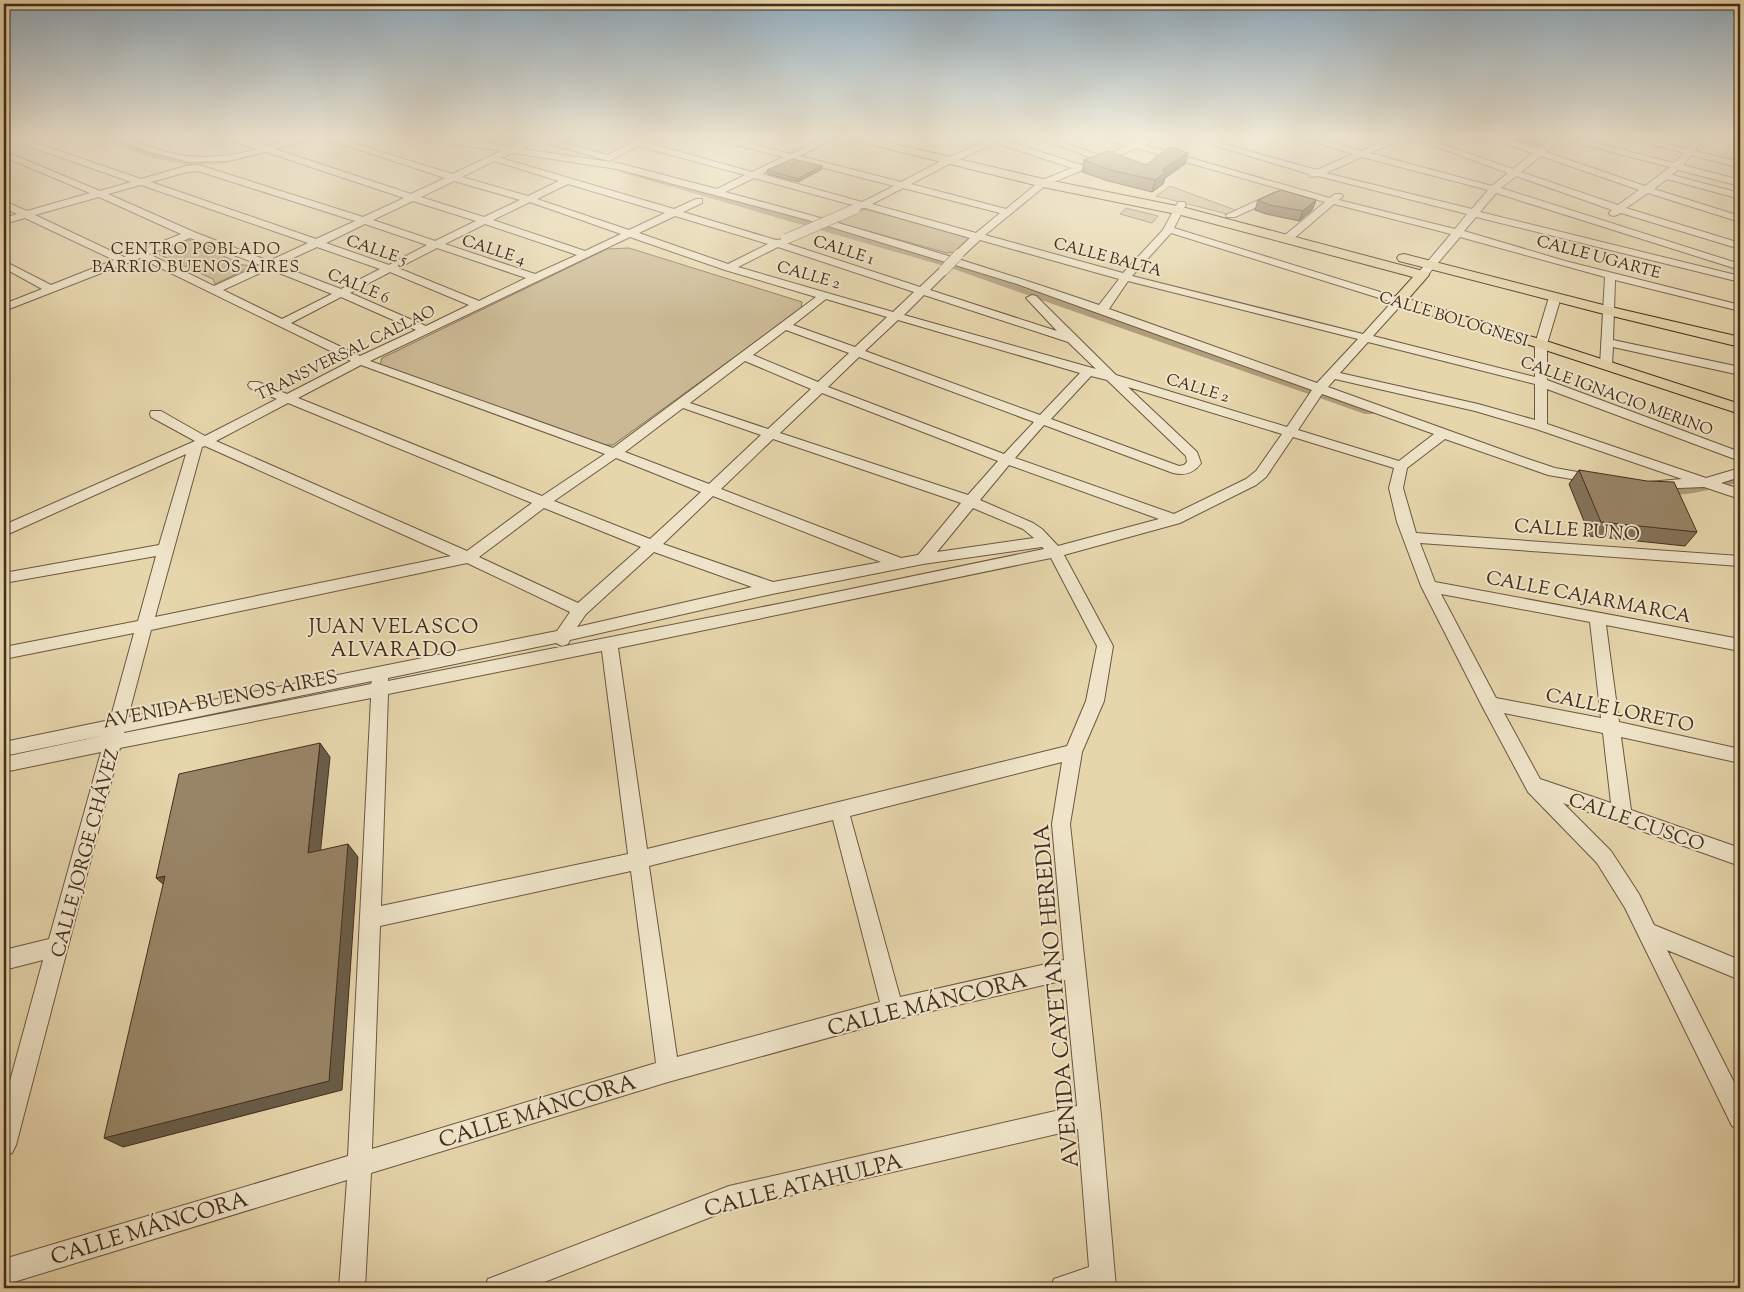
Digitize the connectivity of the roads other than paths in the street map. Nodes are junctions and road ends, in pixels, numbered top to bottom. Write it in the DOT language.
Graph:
graph roads {
  1 [pos="92,196"];
  2 [pos="105,196"];
  3 [pos="178,196"];
  4 [pos="289,196"];
  5 [pos="520,196"];
  6 [pos="535,196"];
  7 [pos="621,196"];
  8 [pos="733,196"];
  9 [pos="836,196"];
  10 [pos="880,196"];
  11 [pos="945,196"];
  12 [pos="1026,196"];
  13 [pos="1119,196"];
  14 [pos="1135,196"];
  15 [pos="1274,196"];
  16 [pos="1317,196"];
  17 [pos="1337,196"];
  18 [pos="1407,196"];
  19 [pos="1488,196"];
  20 [pos="1518,196"];
  21 [pos="1582,196"];
  22 [pos="1635,196"];
  23 [pos="1668,196"];
  24 [pos="412,197"];
  25 [pos="529,199"];
  26 [pos="1333,200"];
  27 [pos="699,201"];
  28 [pos="4,204"];
  29 [pos="865,204"];
  30 [pos="1180,207"];
  31 [pos="1618,209"];
  32 [pos="673,212"];
  33 [pos="1007,212"];
  34 [pos="1474,213"];
  35 [pos="26,215"];
  36 [pos="1231,215"];
  37 [pos="1740,219"];
  38 [pos="363,220"];
  39 [pos="4,221"];
  40 [pos="484,221"];
  41 [pos="1602,222"];
  42 [pos="1168,229"];
  43 [pos="1458,233"];
  44 [pos="190,234"];
  45 [pos="629,234"];
  46 [pos="1293,234"];
  47 [pos="978,236"];
  48 [pos="781,241"];
  49 [pos="315,244"];
  50 [pos="435,245"];
  51 [pos="1740,246"];
  52 [pos="1571,252"];
  53 [pos="140,254"];
  54 [pos="585,254"];
  55 [pos="122,260"];
  56 [pos="4,264"];
  57 [pos="269,264"];
  58 [pos="1740,267"];
  59 [pos="729,268"];
  60 [pos="391,269"];
  61 [pos="1426,270"];
  62 [pos="1610,276"];
  63 [pos="1125,277"];
  64 [pos="536,278"];
  65 [pos="1740,279"];
  66 [pos="50,289"];
  67 [pos="214,290"];
  68 [pos="923,290"];
  69 [pos="343,294"];
  70 [pos="824,296"];
  71 [pos="1555,297"];
  72 [pos="1032,298"];
  73 [pos="1399,301"];
  74 [pos="479,305"];
  75 [pos="4,308"];
  76 [pos="1740,308"];
  77 [pos="1102,310"];
  78 [pos="1609,311"];
  79 [pos="896,315"];
  80 [pos="284,323"];
  81 [pos="786,326"];
  82 [pos="426,330"];
  83 [pos="1366,339"];
  84 [pos="1072,340"];
  85 [pos="1607,342"];
  86 [pos="1740,342"];
  87 [pos="1541,344"];
  88 [pos="856,351"];
  89 [pos="744,356"];
  90 [pos="360,361"];
  91 [pos="1606,366"];
  92 [pos="1088,372"];
  93 [pos="1740,372"];
  94 [pos="1334,375"];
  95 [pos="1112,378"];
  96 [pos="1541,382"];
  97 [pos="254,385"];
  98 [pos="819,389"];
  99 [pos="1318,391"];
  100 [pos="284,399"];
  101 [pos="679,403"];
  102 [pos="1740,409"];
  103 [pos="156,414"];
  104 [pos="1040,421"];
  105 [pos="1541,426"];
  106 [pos="1291,432"];
  107 [pos="1443,434"];
  108 [pos="770,435"];
  109 [pos="201,443"];
  110 [pos="614,453"];
  111 [pos="1740,457"];
  112 [pos="1006,460"];
  113 [pos="1401,466"];
  114 [pos="1740,472"];
  115 [pos="1610,482"];
  116 [pos="1709,482"];
  117 [pos="1638,484"];
  118 [pos="712,490"];
  119 [pos="1740,494"];
  120 [pos="544,501"];
  121 [pos="970,501"];
  122 [pos="1175,520"];
  123 [pos="1408,530"];
  124 [pos="4,531"];
  125 [pos="652,546"];
  126 [pos="1050,547"];
  127 [pos="165,549"];
  128 [pos="468,558"];
  129 [pos="923,559"];
  130 [pos="1740,561"];
  131 [pos="901,564"];
  132 [pos="4,578"];
  133 [pos="1429,586"];
  134 [pos="772,588"];
  135 [pos="580,610"];
  136 [pos="1598,618"];
  137 [pos="146,625"];
  138 [pos="608,643"];
  139 [pos="562,644"];
  140 [pos="1740,645"];
  141 [pos="4,653"];
  142 [pos="380,680"];
  143 [pos="1490,704"];
  144 [pos="1610,727"];
  145 [pos="116,734"];
  146 [pos="4,749"];
  147 [pos="1073,752"];
  148 [pos="1740,756"];
  149 [pos="4,764"];
  150 [pos="1534,786"];
  151 [pos="839,809"];
  152 [pos="1622,815"];
  153 [pos="1740,857"];
  154 [pos="639,860"];
  155 [pos="371,918"];
  156 [pos="1648,932"];
  157 [pos="58,947"];
  158 [pos="4,960"];
  159 [pos="1075,968"];
  160 [pos="1740,970"];
  161 [pos="894,1009"];
  162 [pos="668,1071"];
  163 [pos="1089,1115"];
  164 [pos="1740,1118"];
  165 [pos="4,1145"];
  166 [pos="360,1163"];
  167 [pos="4,1272"];
  168 [pos="1102,1282"];
  169 [pos="352,1288"];
  170 [pos="497,1288"];
  171 [pos="1064,1288"];
  1 -- 35 [label="street"];
  2 -- 44 [label="street, CALLE 6"];
  3 -- 49 [label="street, CALLE 5"];
  4 -- 38 [label="street, CALLE 4"];
  5 -- 25 [label="street, CALLE 2"];
  6 -- 25 [label="street"];
  7 -- 32 [label="street, CALLE 1"];
  8 -- 77 [label="street"];
  9 -- 29 [label="street, CALLE BALTA"];
  10 -- 29 [label="street"];
  11 -- 33 [label="street"];
  12 -- 33 [label="street"];
  13 -- 30 [label="main road"];
  14 -- 30 [label="main road"];
  15 -- 36 [label="street"];
  16 -- 26 [label="street, CALLE UGARTE"];
  17 -- 26 [label="street"];
  18 -- 34 [label="street"];
  19 -- 34 [label="street"];
  20 -- 41 [label="street"];
  21 -- 31 [label="street"];
  22 -- 31 [label="street"];
  23 -- 37 [label="street"];
  24 -- 38 [label="street"];
  24 -- 40 [label="street"];
  25 -- 40 [label="street"];
  25 -- 45 [label="street, CALLE 2"];
  26 -- 43 [label="street, CALLE UGARTE"];
  26 -- 46 [label="street"];
  27 -- 32 [label="street, TRANSVERSAL CALLAO"];
  28 -- 35 [label="street"];
  29 -- 47 [label="street, CALLE BALTA"];
  29 -- 48 [label="street, bridge"];
  30 -- 36 [label="main road"];
  30 -- 42 [label="street"];
  30 -- 46 [label="main road"];
  31 -- 41 [label="street"];
  31 -- 51 [label="street"];
  32 -- 45 [label="street, TRANSVERSAL CALLAO"];
  32 -- 48 [label="street, CALLE 1"];
  33 -- 47 [label="street"];
  34 -- 43 [label="street"];
  34 -- 52 [label="street"];
  35 -- 39 [label="street"];
  35 -- 55 [label="street"];
  36 -- 46 [label="main road"];
  38 -- 49 [label="street"];
  38 -- 50 [label="street, CALLE 4"];
  40 -- 50 [label="street"];
  40 -- 54 [label="street"];
  41 -- 52 [label="street"];
  41 -- 58 [label="street"];
  42 -- 63 [label="street"];
  42 -- 73 [label="street, CALLE BOLOGNESI"];
  43 -- 52 [label="street, CALLE UGARTE"];
  43 -- 61 [label="street"];
  44 -- 53 [label="street"];
  44 -- 57 [label="street, CALLE 6"];
  45 -- 54 [label="street, TRANSVERSAL CALLAO"];
  45 -- 59 [label="street, CALLE 2"];
  46 -- 61 [label="main road"];
  47 -- 63 [label="street, CALLE BALTA"];
  47 -- 68 [label="street, bridge"];
  48 -- 59 [label="street"];
  48 -- 68 [label="street, CALLE 1"];
  49 -- 57 [label="street"];
  49 -- 60 [label="street, CALLE 5"];
  50 -- 60 [label="street"];
  50 -- 64 [label="street, CALLE 4"];
  52 -- 62 [label="street, CALLE UGARTE"];
  52 -- 65 [label="street"];
  53 -- 55 [label="street"];
  53 -- 67 [label="street"];
  54 -- 64 [label="street, TRANSVERSAL CALLAO"];
  55 -- 66 [label="street"];
  56 -- 66 [label="street"];
  57 -- 67 [label="street"];
  57 -- 69 [label="street, CALLE 6"];
  59 -- 70 [label="street, CALLE 2"];
  60 -- 69 [label="street"];
  60 -- 74 [label="street, CALLE 5"];
  61 -- 71 [label="main road"];
  61 -- 73 [label="main road"];
  62 -- 76 [label="street, CALLE UGARTE"];
  62 -- 78 [label="street"];
  63 -- 77 [label="street"];
  63 -- 83 [label="street, CALLE BALTA"];
  64 -- 74 [label="street, TRANSVERSAL CALLAO"];
  66 -- 75 [label="street"];
  67 -- 80 [label="street"];
  68 -- 79 [label="street"];
  68 -- 84 [label="street, CALLE 1"];
  69 -- 80 [label="street"];
  69 -- 82 [label="street, CALLE 6"];
  70 -- 79 [label="street, CALLE 2"];
  70 -- 81 [label="street"];
  71 -- 78 [label="main road"];
  71 -- 87 [label="street"];
  72 -- 84 [label="street"];
  73 -- 83 [label="street"];
  73 -- 87 [label="main road, CALLE BOLOGNESI"];
  74 -- 82 [label="street, TRANSVERSAL CALLAO"];
  77 -- 99 [label="street"];
  78 -- 85 [label="street"];
  78 -- 86 [label="main road"];
  79 -- 88 [label="street"];
  79 -- 92 [label="street, CALLE 2"];
  80 -- 90 [label="street"];
  81 -- 88 [label="street"];
  81 -- 89 [label="street"];
  82 -- 90 [label="street, TRANSVERSAL CALLAO"];
  83 -- 94 [label="street"];
  83 -- 96 [label="street, CALLE IGNACIO MERINO"];
  84 -- 95 [label="street"];
  85 -- 91 [label="street"];
  85 -- 93 [label="street"];
  87 -- 91 [label="main road, CALLE BOLOGNESI"];
  87 -- 96 [label="street"];
  88 -- 98 [label="street"];
  88 -- 104 [label="street"];
  89 -- 98 [label="street"];
  89 -- 101 [label="street"];
  90 -- 100 [label="street, TRANSVERSAL CALLAO"];
  90 -- 110 [label="street"];
  91 -- 102 [label="main road, CALLE BOLOGNESI"];
  92 -- 95 [label="street, CALLE 2"];
  92 -- 104 [label="street"];
  94 -- 99 [label="street"];
  94 -- 105 [label="street"];
  95 -- 104 [label="street"];
  95 -- 106 [label="street, CALLE 2"];
  96 -- 105 [label="street"];
  96 -- 111 [label="street, CALLE IGNACIO MERINO"];
  97 -- 100 [label="street"];
  98 -- 108 [label="street"];
  98 -- 112 [label="street"];
  99 -- 106 [label="street"];
  99 -- 107 [label="street"];
  100 -- 109 [label="street, TRANSVERSAL CALLAO"];
  100 -- 120 [label="street"];
  101 -- 108 [label="street, AVENIDA CAYETANO HEREDIA"];
  101 -- 110 [label="street"];
  103 -- 109 [label="street"];
  104 -- 112 [label="street"];
  105 -- 116 [label="street"];
  106 -- 113 [label="street, CALLE 2"];
  106 -- 122 [label="street"];
  107 -- 113 [label="street"];
  107 -- 115 [label="street"];
  108 -- 118 [label="street"];
  108 -- 121 [label="street, AVENIDA CAYETANO HEREDIA"];
  109 -- 124 [label="street, TRANSVERSAL CALLAO"];
  109 -- 127 [label="street, CALLE JORGE CHÁVEZ"];
  109 -- 128 [label="street"];
  110 -- 118 [label="street"];
  110 -- 120 [label="street"];
  112 -- 121 [label="street"];
  112 -- 122 [label="street"];
  113 -- 123 [label="street"];
  114 -- 116 [label="street"];
  116 -- 117 [label="street"];
  116 -- 119 [label="street"];
  118 -- 125 [label="street"];
  118 -- 131 [label="street"];
  120 -- 125 [label="street"];
  120 -- 128 [label="street"];
  121 -- 126 [label="street, AVENIDA CAYETANO HEREDIA"];
  121 -- 129 [label="street"];
  122 -- 126 [label="street"];
  123 -- 130 [label="street, CALLE PUNO"];
  123 -- 133 [label="street"];
  125 -- 134 [label="street"];
  125 -- 135 [label="street"];
  126 -- 129 [label="street"];
  126 -- 138 [label="street"];
  126 -- 147 [label="street, AVENIDA CAYETANO HEREDIA"];
  127 -- 132 [label="street"];
  127 -- 137 [label="street, CALLE JORGE CHÁVEZ"];
  128 -- 135 [label="street"];
  128 -- 137 [label="street"];
  129 -- 131 [label="street"];
  131 -- 134 [label="street"];
  133 -- 136 [label="street, CALLE CAJARMARCA"];
  133 -- 143 [label="street"];
  134 -- 139 [label="street"];
  135 -- 139 [label="street"];
  136 -- 140 [label="street, CALLE CAJARMARCA"];
  136 -- 144 [label="street"];
  137 -- 141 [label="street"];
  137 -- 145 [label="street, CALLE JORGE CHÁVEZ"];
  138 -- 139 [label="street"];
  138 -- 154 [label="street"];
  139 -- 142 [label="street, AVENIDA BUENOS AIRES"];
  142 -- 145 [label="street, AVENIDA BUENOS AIRES"];
  142 -- 155 [label="street"];
  143 -- 144 [label="street, CALLE LORETO"];
  143 -- 150 [label="street"];
  144 -- 148 [label="street, CALLE LORETO"];
  144 -- 152 [label="street"];
  145 -- 146 [label="street, AVENIDA BUENOS AIRES"];
  145 -- 149 [label="street, AVENIDA BUENOS AIRES"];
  145 -- 157 [label="street, CALLE JORGE CHÁVEZ"];
  147 -- 151 [label="street"];
  147 -- 159 [label="street, AVENIDA CAYETANO HEREDIA"];
  150 -- 152 [label="street, CALLE CUSCO"];
  150 -- 156 [label="street"];
  151 -- 154 [label="street"];
  151 -- 161 [label="street"];
  152 -- 153 [label="street, CALLE CUSCO"];
  154 -- 155 [label="street"];
  154 -- 162 [label="street"];
  155 -- 166 [label="street"];
  156 -- 160 [label="street"];
  156 -- 164 [label="street"];
  157 -- 158 [label="street"];
  157 -- 165 [label="street, CALLE JORGE CHÁVEZ"];
  159 -- 161 [label="street, CALLE MÁNCORA"];
  159 -- 163 [label="street, AVENIDA CAYETANO HEREDIA"];
  161 -- 162 [label="street, CALLE MÁNCORA"];
  162 -- 166 [label="street, CALLE MÁNCORA"];
  163 -- 168 [label="street, AVENIDA CAYETANO HEREDIA"];
  163 -- 170 [label="street, CALLE ATAHULPA"];
  166 -- 167 [label="street, CALLE MÁNCORA"];
  166 -- 169 [label="street"];
  168 -- 171 [label="street"];
}
